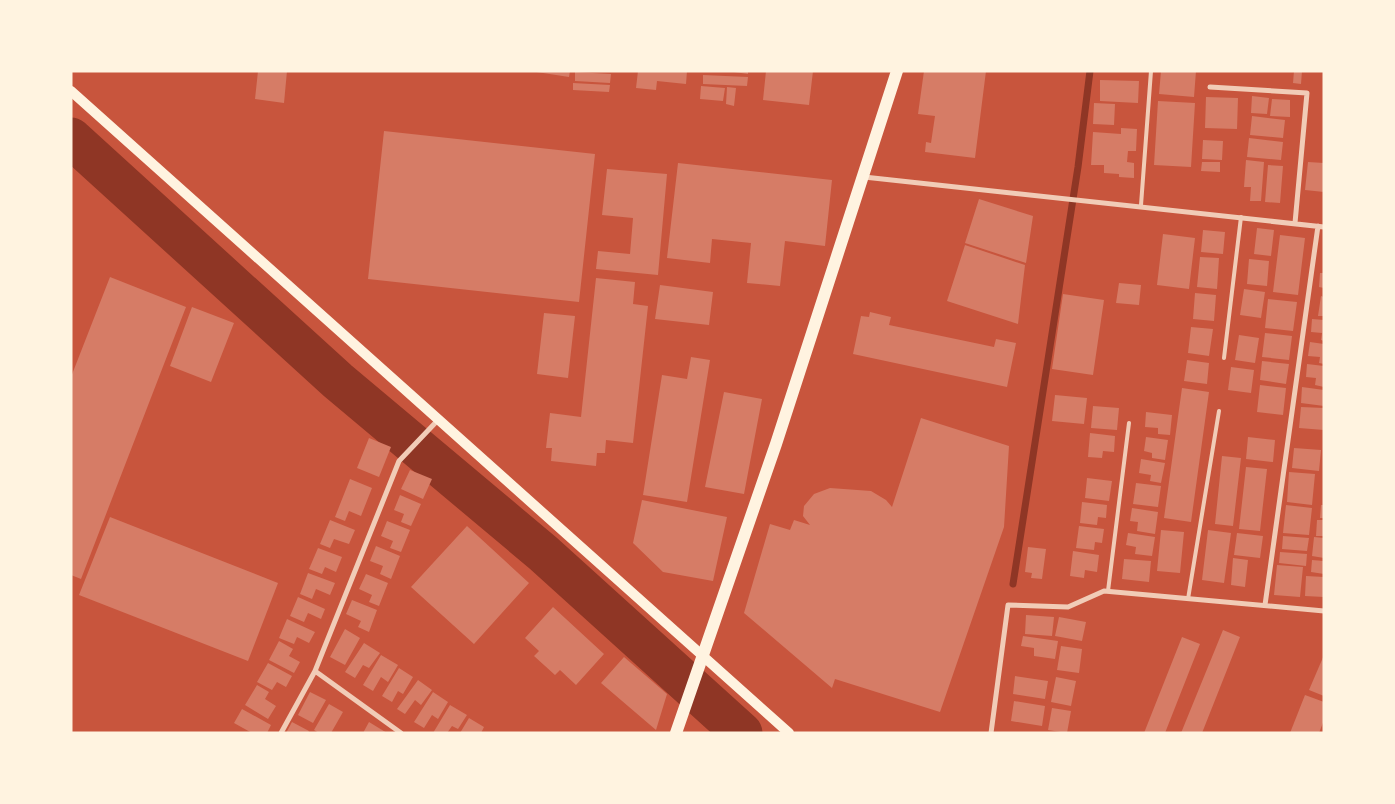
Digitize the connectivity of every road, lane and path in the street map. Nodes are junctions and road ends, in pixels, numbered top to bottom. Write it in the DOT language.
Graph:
graph roads {
  1 [pos="897,71"];
  2 [pos="1152,71"];
  3 [pos="1210,87"];
  4 [pos="71,92"];
  5 [pos="861,177"];
  6 [pos="1141,205"];
  7 [pos="1241,217"];
  8 [pos="1295,223"];
  9 [pos="1321,226"];
  10 [pos="1224,358"];
  11 [pos="1219,411"];
  12 [pos="438,420"];
  13 [pos="1130,423"];
  14 [pos="1108,591"];
  15 [pos="1188,598"];
  16 [pos="1265,606"];
  17 [pos="1324,611"];
  18 [pos="701,654"];
  19 [pos="314,671"];
  20 [pos="281,733"];
  21 [pos="401,733"];
  22 [pos="676,733"];
  23 [pos="788,733"];
  24 [pos="991,733"];
  1 -- 5 [label="main road"];
  2 -- 6 [label="lane"];
  3 -- 8 [label="street"];
  4 -- 12 [label="main road"];
  5 -- 6 [label="street"];
  5 -- 18 [label="main road"];
  6 -- 7 [label="street"];
  7 -- 8 [label="street"];
  7 -- 10 [label="lane"];
  8 -- 9 [label="street"];
  9 -- 16 [label="street"];
  11 -- 15 [label="lane"];
  12 -- 18 [label="main road"];
  12 -- 19 [label="street"];
  13 -- 14 [label="lane"];
  14 -- 15 [label="street"];
  14 -- 24 [label="street"];
  15 -- 16 [label="street"];
  16 -- 17 [label="street"];
  18 -- 22 [label="main road"];
  18 -- 23 [label="main road"];
  19 -- 20 [label="street"];
  19 -- 21 [label="street"];
}
